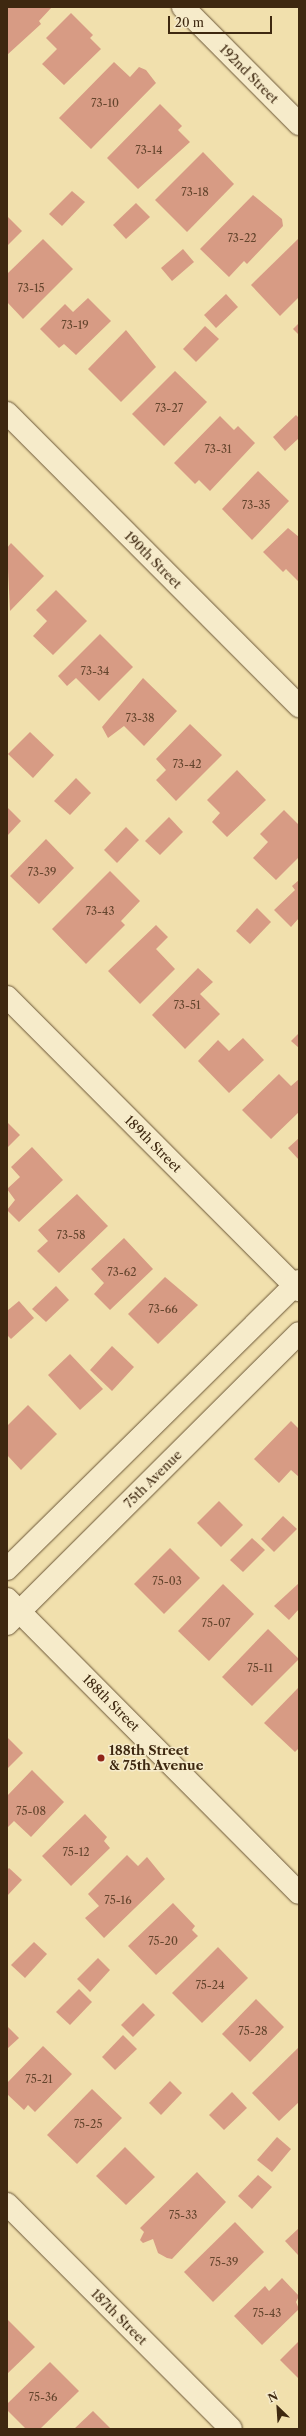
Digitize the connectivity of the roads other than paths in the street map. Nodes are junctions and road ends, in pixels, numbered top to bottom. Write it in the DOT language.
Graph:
graph roads {
  1 [pos="183,7"];
  2 [pos="299,124"];
  3 [pos="7,413"];
  4 [pos="299,706"];
  5 [pos="7,997"];
  6 [pos="297,1286"];
  7 [pos="299,1333"];
  8 [pos="7,1569"];
  9 [pos="11,1612"];
  10 [pos="299,1893"];
  11 [pos="7,2204"];
  12 [pos="231,2429"];
  1 -- 2 [label="street, 192nd Street"];
  3 -- 4 [label="street, 190th Street"];
  5 -- 6 [label="street, 189th Street"];
  6 -- 8 [label="street"];
  7 -- 9 [label="street, 75th Avenue"];
  9 -- 10 [label="street, 188th Street"];
  11 -- 12 [label="street, 187th Street"];
}
